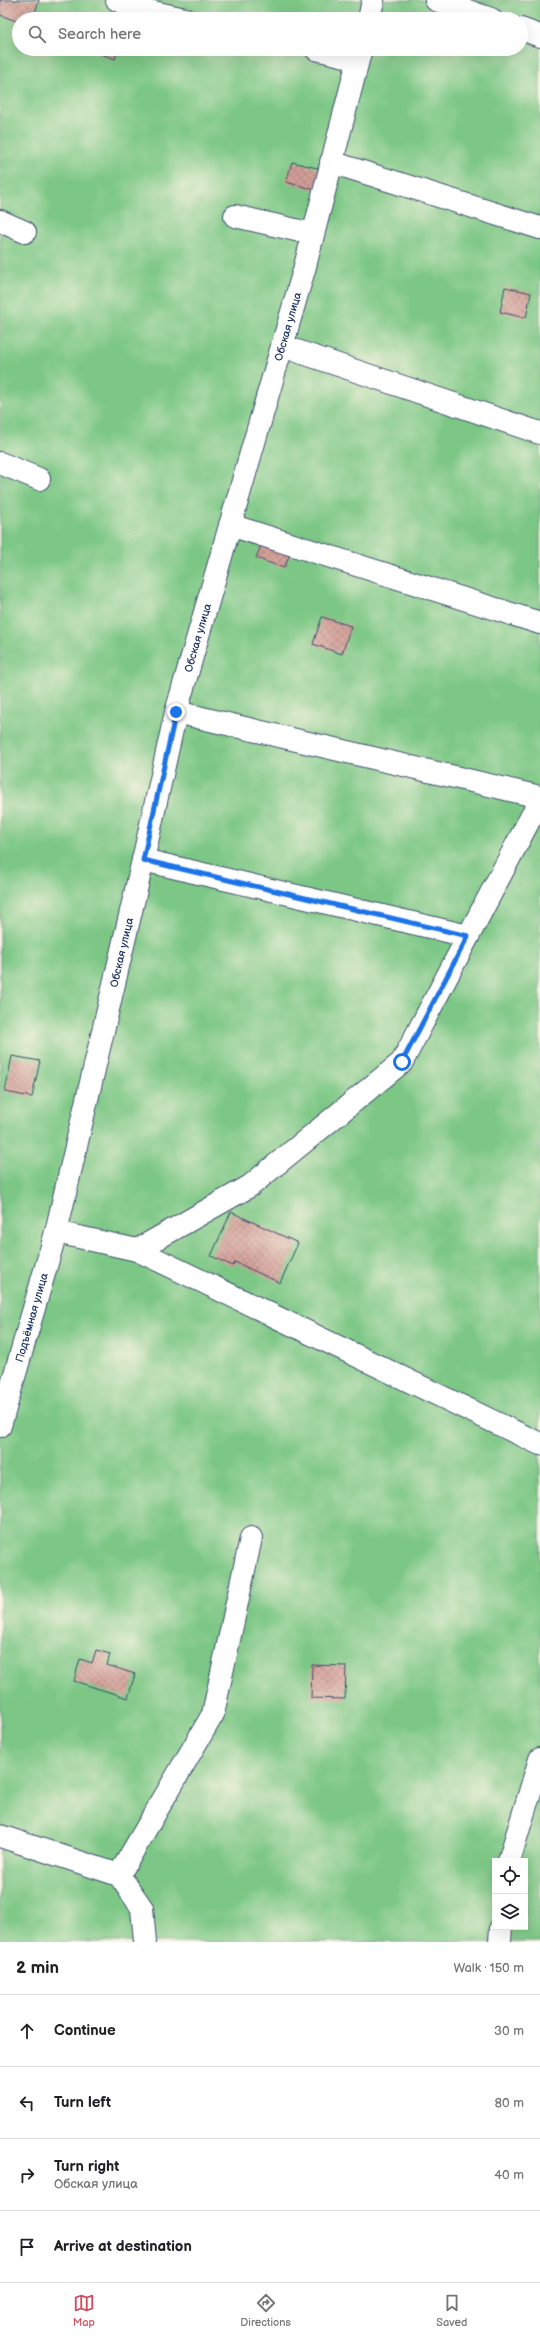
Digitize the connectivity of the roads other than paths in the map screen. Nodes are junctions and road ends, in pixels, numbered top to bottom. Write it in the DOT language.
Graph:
graph roads {
  1 [pos="373,0"];
  2 [pos="436,0"];
  3 [pos="129,3"];
  4 [pos="160,12"];
  5 [pos="370,12"];
  6 [pos="471,12"];
  7 [pos="528,32"];
  8 [pos="540,36"];
  9 [pos="359,56"];
  10 [pos="332,162"];
  11 [pos="235,216"];
  12 [pos="0,221"];
  13 [pos="540,228"];
  14 [pos="25,232"];
  15 [pos="313,234"];
  16 [pos="282,346"];
  17 [pos="540,433"];
  18 [pos="0,463"];
  19 [pos="39,479"];
  20 [pos="230,525"];
  21 [pos="540,623"];
  22 [pos="176,712"];
  23 [pos="540,799"];
  24 [pos="143,860"];
  25 [pos="468,936"];
  26 [pos="56,1232"];
  27 [pos="137,1250"];
  28 [pos="0,1426"];
  29 [pos="540,1444"];
  30 [pos="251,1538"];
  31 [pos="540,1759"];
  32 [pos="0,1836"];
  33 [pos="510,1858"];
  34 [pos="119,1875"];
  35 [pos="501,1930"];
  36 [pos="145,1942"];
  37 [pos="500,1942"];
  1 -- 5 [label="street"];
  2 -- 6 [label="street"];
  3 -- 4 [label="street"];
  7 -- 8 [label="street"];
  9 -- 10 [label="street, Обская улица"];
  10 -- 13 [label="street"];
  10 -- 15 [label="street, Обская улица"];
  11 -- 15 [label="street"];
  12 -- 14 [label="street"];
  15 -- 16 [label="street, Обская улица"];
  16 -- 17 [label="street"];
  16 -- 20 [label="street, Обская улица"];
  18 -- 19 [label="street"];
  20 -- 21 [label="street"];
  20 -- 22 [label="street, Обская улица"];
  22 -- 23 [label="street"];
  22 -- 24 [label="street, Обская улица"];
  23 -- 25 [label="street"];
  24 -- 25 [label="street"];
  24 -- 26 [label="street, Обская улица"];
  25 -- 27 [label="street"];
  26 -- 27 [label="street"];
  26 -- 28 [label="street, Подъёмная улица"];
  27 -- 29 [label="street"];
  30 -- 34 [label="street"];
  31 -- 33 [label="street"];
  32 -- 34 [label="street"];
  34 -- 36 [label="street"];
  35 -- 37 [label="street"];
}
